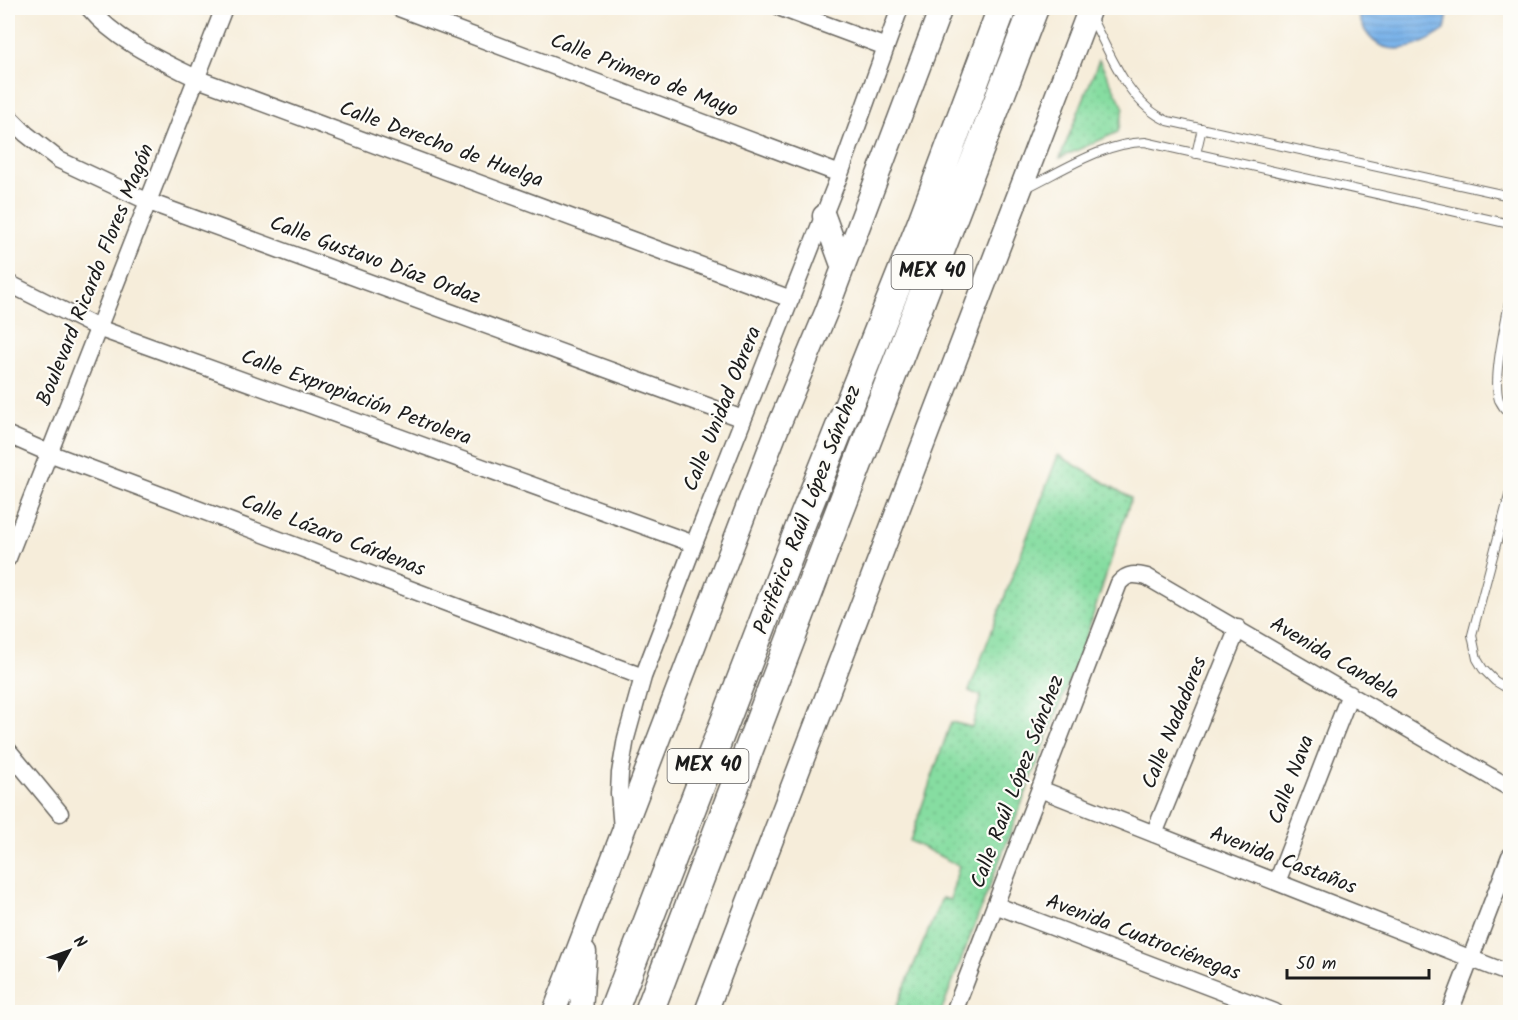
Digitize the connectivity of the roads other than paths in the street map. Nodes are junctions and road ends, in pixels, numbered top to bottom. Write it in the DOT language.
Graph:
graph roads {
  1 [pos="89,8"];
  2 [pos="224,8"];
  3 [pos="399,8"];
  4 [pos="781,8"];
  5 [pos="900,8"];
  6 [pos="941,8"];
  7 [pos="1002,8"];
  8 [pos="1034,8"];
  9 [pos="1089,10"];
  10 [pos="886,46"];
  11 [pos="198,79"];
  12 [pos="8,116"];
  13 [pos="1202,128"];
  14 [pos="1196,154"];
  15 [pos="840,174"];
  16 [pos="1018,192"];
  17 [pos="1510,196"];
  18 [pos="149,202"];
  19 [pos="824,216"];
  20 [pos="1510,224"];
  21 [pos="843,268"];
  22 [pos="8,282"];
  23 [pos="1510,297"];
  24 [pos="791,299"];
  25 [pos="98,328"];
  26 [pos="1510,415"];
  27 [pos="743,419"];
  28 [pos="8,435"];
  29 [pos="49,453"];
  30 [pos="1510,492"];
  31 [pos="694,544"];
  32 [pos="8,558"];
  33 [pos="1133,574"];
  34 [pos="1238,628"];
  35 [pos="643,677"];
  36 [pos="1510,690"];
  37 [pos="1350,694"];
  38 [pos="8,750"];
  39 [pos="1510,788"];
  40 [pos="1040,789"];
  41 [pos="60,813"];
  42 [pos="623,834"];
  43 [pos="1154,834"];
  44 [pos="1510,856"];
  45 [pos="1276,882"];
  46 [pos="995,905"];
  47 [pos="586,930"];
  48 [pos="1471,958"];
  49 [pos="1510,974"];
  50 [pos="554,1012"];
  51 [pos="581,1012"];
  52 [pos="613,1012"];
  53 [pos="649,1012"];
  54 [pos="706,1012"];
  55 [pos="954,1012"];
  56 [pos="1275,1012"];
  57 [pos="1450,1012"];
  1 -- 11 [label="street, Calle Derecho de Huelga"];
  2 -- 11 [label="street, Boulevard Ricardo Flores Magón"];
  3 -- 15 [label="street, Calle Primero de Mayo"];
  4 -- 10 [label="street"];
  5 -- 10 [label="street, Calle Unidad Obrera"];
  6 -- 21 [label="main road"];
  7 -- 52 [label="highway, Periférico Raúl López Sánchez / MEX 40"];
  8 -- 53 [label="highway, Periférico Raúl López Sánchez / MEX 40"];
  9 -- 13 [label="lane"];
  9 -- 16 [label="main road"];
  10 -- 15 [label="street, Calle Unidad Obrera"];
  11 -- 18 [label="street, Boulevard Ricardo Flores Magón"];
  11 -- 24 [label="street, Calle Derecho de Huelga"];
  12 -- 18 [label="street, Calle Gustavo Díaz Ordaz"];
  13 -- 14 [label="lane"];
  13 -- 17 [label="lane"];
  14 -- 16 [label="lane"];
  14 -- 20 [label="lane"];
  15 -- 19 [label="street, Calle Unidad Obrera"];
  16 -- 54 [label="main road"];
  18 -- 25 [label="street, Boulevard Ricardo Flores Magón"];
  18 -- 27 [label="street, Calle Gustavo Díaz Ordaz"];
  19 -- 21 [label="main road"];
  19 -- 24 [label="street, Calle Unidad Obrera"];
  21 -- 42 [label="main road"];
  22 -- 25 [label="street, Calle Expropiación Petrolera"];
  23 -- 26 [label="lane"];
  24 -- 27 [label="street, Calle Unidad Obrera"];
  25 -- 29 [label="street, Boulevard Ricardo Flores Magón"];
  25 -- 31 [label="street, Calle Expropiación Petrolera"];
  27 -- 31 [label="street, Calle Unidad Obrera"];
  28 -- 29 [label="street, Calle Lázaro Cárdenas"];
  29 -- 32 [label="street, Boulevard Ricardo Flores Magón"];
  29 -- 35 [label="street, Calle Lázaro Cárdenas"];
  30 -- 36 [label="lane"];
  31 -- 35 [label="street, Calle Unidad Obrera"];
  33 -- 34 [label="street, Avenida Candela"];
  33 -- 40 [label="street, Calle Raúl López Sánchez"];
  34 -- 37 [label="street, Avenida Candela"];
  34 -- 43 [label="street, Calle Nadadores"];
  35 -- 42 [label="street, Calle Unidad Obrera"];
  37 -- 39 [label="street, Avenida Candela"];
  37 -- 45 [label="street, Calle Nava"];
  38 -- 41 [label="street"];
  40 -- 43 [label="street, Avenida Castaños"];
  40 -- 46 [label="street, Calle Raúl López Sánchez"];
  42 -- 47 [label="main road"];
  43 -- 45 [label="street, Avenida Castaños"];
  44 -- 48 [label="street"];
  45 -- 48 [label="street, Avenida Castaños"];
  46 -- 55 [label="street, Calle Raúl López Sánchez"];
  46 -- 56 [label="street, Avenida Cuatrociénegas"];
  47 -- 50 [label="main road"];
  47 -- 51 [label="main road"];
  48 -- 49 [label="street, Avenida Castaños"];
  48 -- 57 [label="street"];
}
